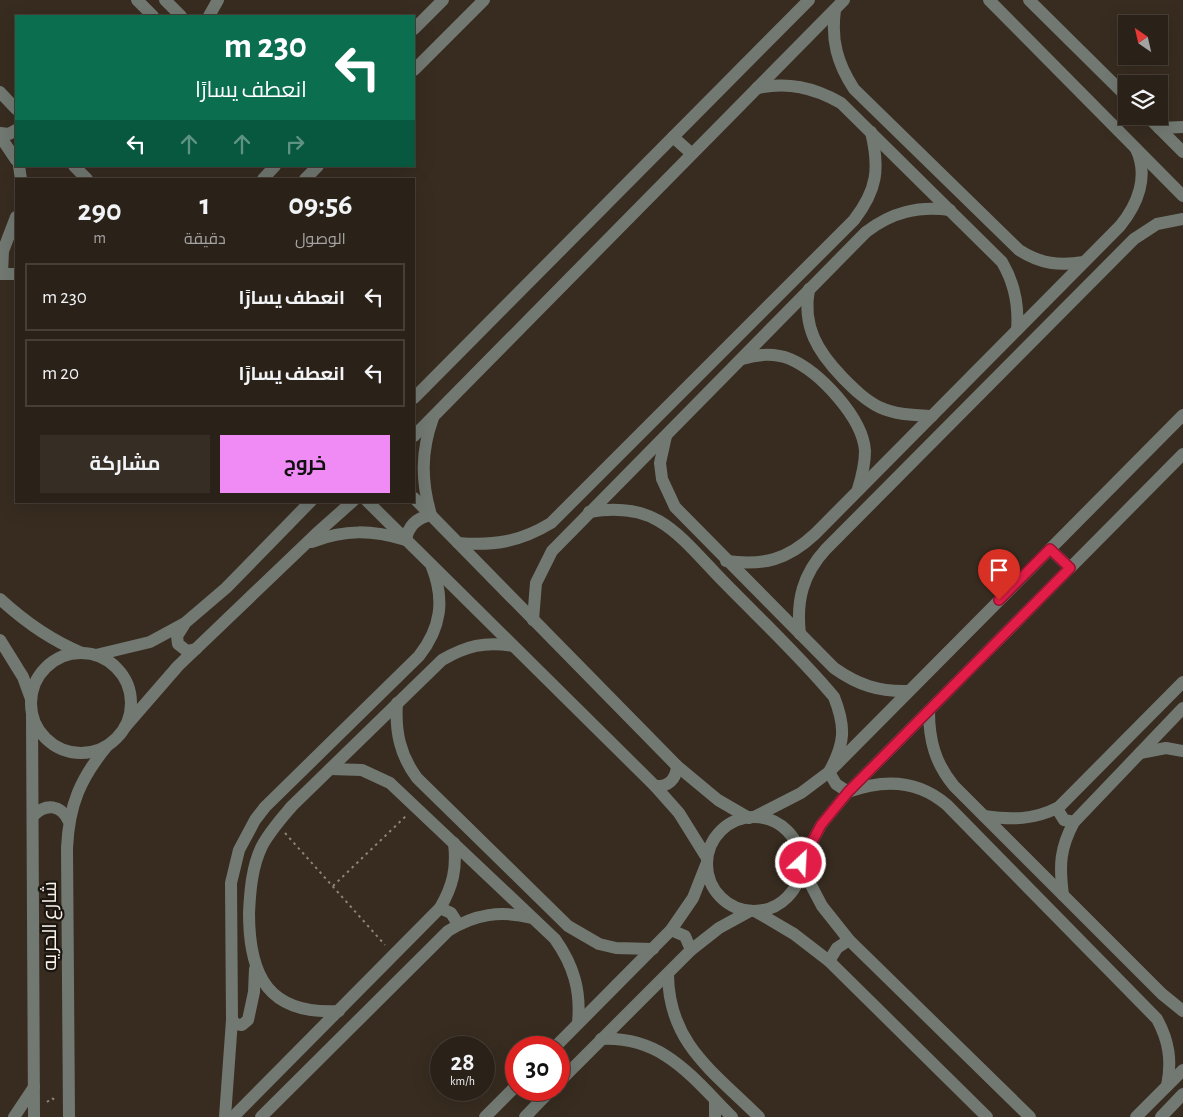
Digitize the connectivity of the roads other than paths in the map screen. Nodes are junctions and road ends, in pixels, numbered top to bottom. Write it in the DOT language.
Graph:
graph roads {
  1 [pos="137,0"];
  2 [pos="165,0"];
  3 [pos="218,0"];
  4 [pos="443,0"];
  5 [pos="484,0"];
  6 [pos="809,0"];
  7 [pos="844,0"];
  8 [pos="1029,0"];
  9 [pos="992,1"];
  10 [pos="834,10"];
  11 [pos="152,15"];
  12 [pos="180,15"];
  13 [pos="209,15"];
  14 [pos="415,28"];
  15 [pos="415,69"];
  16 [pos="757,88"];
  17 [pos="1118,88"];
  18 [pos="854,89"];
  19 [pos="0,92"];
  20 [pos="841,103"];
  21 [pos="15,107"];
  22 [pos="1156,125"];
  23 [pos="1159,128"];
  24 [pos="1183,128"];
  25 [pos="15,131"];
  26 [pos="871,132"];
  27 [pos="0,134"];
  28 [pos="673,137"];
  29 [pos="1136,149"];
  30 [pos="1183,152"];
  31 [pos="691,153"];
  32 [pos="15,158"];
  33 [pos="75,167"];
  34 [pos="274,167"];
  35 [pos="317,167"];
  36 [pos="86,178"];
  37 [pos="264,178"];
  38 [pos="306,178"];
  39 [pos="1183,196"];
  40 [pos="950,210"];
  41 [pos="1183,219"];
  42 [pos="15,220"];
  43 [pos="854,220"];
  44 [pos="1120,226"];
  45 [pos="866,232"];
  46 [pos="1006,238"];
  47 [pos="1134,239"];
  48 [pos="7,244"];
  49 [pos="992,251"];
  50 [pos="1084,262"];
  51 [pos="1,274"];
  52 [pos="15,274"];
  53 [pos="809,289"];
  54 [pos="1017,330"];
  55 [pos="820,352"];
  56 [pos="740,360"];
  57 [pos="805,368"];
  58 [pos="415,397"];
  59 [pos="864,398"];
  60 [pos="435,412"];
  61 [pos="850,413"];
  62 [pos="1183,415"];
  63 [pos="932,416"];
  64 [pos="668,432"];
  65 [pos="415,435"];
  66 [pos="1183,454"];
  67 [pos="857,492"];
  68 [pos="415,499"];
  69 [pos="310,503"];
  70 [pos="351,503"];
  71 [pos="369,503"];
  72 [pos="589,512"];
  73 [pos="431,515"];
  74 [pos="551,522"];
  75 [pos="699,534"];
  76 [pos="564,537"];
  77 [pos="406,540"];
  78 [pos="458,543"];
  79 [pos="305,544"];
  80 [pos="687,546"];
  81 [pos="801,547"];
  82 [pos="1050,549"];
  83 [pos="726,561"];
  84 [pos="814,562"];
  85 [pos="432,567"];
  86 [pos="1070,568"];
  87 [pos="0,599"];
  88 [pos="533,620"];
  89 [pos="185,623"];
  90 [pos="800,634"];
  91 [pos="0,640"];
  92 [pos="429,644"];
  93 [pos="513,646"];
  94 [pos="196,649"];
  95 [pos="82,653"];
  96 [pos="96,655"];
  97 [pos="442,660"];
  98 [pos="834,668"];
  99 [pos="821,681"];
  100 [pos="1183,682"];
  101 [pos="909,690"];
  102 [pos="31,699"];
  103 [pos="397,703"];
  104 [pos="1183,708"];
  105 [pos="928,710"];
  106 [pos="32,714"];
  107 [pos="125,727"];
  108 [pos="107,746"];
  109 [pos="1183,752"];
  110 [pos="1137,753"];
  111 [pos="677,766"];
  112 [pos="330,769"];
  113 [pos="829,772"];
  114 [pos="417,778"];
  115 [pos="655,786"];
  116 [pos="954,786"];
  117 [pos="403,792"];
  118 [pos="848,792"];
  119 [pos="940,799"];
  120 [pos="1059,807"];
  121 [pos="34,815"];
  122 [pos="984,816"];
  123 [pos="751,817"];
  124 [pos="68,820"];
  125 [pos="1074,822"];
  126 [pos="454,842"];
  127 [pos="707,860"];
  128 [pos="801,864"];
  129 [pos="1062,895"];
  130 [pos="440,908"];
  131 [pos="752,911"];
  132 [pos="535,919"];
  133 [pos="458,924"];
  134 [pos="568,926"];
  135 [pos="672,930"];
  136 [pos="555,940"];
  137 [pos="850,940"];
  138 [pos="653,949"];
  139 [pos="691,950"];
  140 [pos="829,961"];
  141 [pos="255,967"];
  142 [pos="668,975"];
  143 [pos="1178,1007"];
  144 [pos="339,1011"];
  145 [pos="1157,1019"];
  146 [pos="232,1020"];
  147 [pos="578,1023"];
  148 [pos="566,1036"];
  149 [pos="601,1039"];
  150 [pos="1183,1070"];
  151 [pos="570,1071"];
  152 [pos="716,1074"];
  153 [pos="1167,1086"];
  154 [pos="34,1087"];
  155 [pos="703,1088"];
  156 [pos="1183,1094"];
  157 [pos="505,1097"];
  158 [pos="540,1101"];
  159 [pos="715,1101"];
  160 [pos="14,1117"];
  161 [pos="34,1117"];
  162 [pos="69,1117"];
  163 [pos="225,1117"];
  164 [pos="233,1117"];
  165 [pos="261,1117"];
  166 [pos="485,1117"];
  167 [pos="525,1117"];
  168 [pos="715,1117"];
  169 [pos="732,1117"];
  170 [pos="759,1117"];
  171 [pos="987,1117"];
  172 [pos="1030,1117"];
  173 [pos="1136,1117"];
  174 [pos="1161,1117"];
  1 -- 11 [label="street"];
  2 -- 12 [label="street"];
  3 -- 13 [label="street"];
  4 -- 14 [label="street"];
  5 -- 15 [label="street"];
  6 -- 28 [label="street"];
  7 -- 10 [label="street"];
  8 -- 17 [label="street"];
  9 -- 29 [label="street"];
  10 -- 16 [label="street"];
  10 -- 18 [label="street"];
  16 -- 20 [label="street"];
  16 -- 31 [label="street"];
  18 -- 20 [label="street"];
  18 -- 46 [label="street"];
  19 -- 21 [label="street"];
  20 -- 26 [label="street"];
  22 -- 23 [label="street"];
  23 -- 24 [label="street"];
  23 -- 30 [label="street"];
  25 -- 27 [label="street"];
  26 -- 40 [label="street"];
  26 -- 43 [label="street"];
  27 -- 32 [label="street"];
  28 -- 31 [label="street"];
  28 -- 58 [label="street"];
  29 -- 39 [label="street"];
  29 -- 44 [label="street"];
  31 -- 60 [label="street"];
  33 -- 36 [label="street"];
  34 -- 37 [label="street"];
  35 -- 38 [label="street"];
  40 -- 45 [label="street"];
  40 -- 49 [label="street"];
  41 -- 47 [label="street"];
  42 -- 48 [label="street"];
  43 -- 45 [label="street"];
  43 -- 74 [label="street"];
  44 -- 47 [label="street"];
  44 -- 50 [label="street"];
  45 -- 53 [label="street"];
  46 -- 49 [label="street"];
  46 -- 50 [label="street"];
  47 -- 84 [label="street"];
  48 -- 51 [label="street"];
  49 -- 54 [label="street"];
  50 -- 54 [label="street"];
  51 -- 52 [label="street"];
  53 -- 55 [label="street"];
  53 -- 56 [label="street"];
  54 -- 63 [label="street"];
  55 -- 57 [label="street"];
  55 -- 59 [label="street"];
  56 -- 57 [label="street"];
  56 -- 64 [label="street"];
  57 -- 61 [label="street"];
  59 -- 61 [label="street"];
  59 -- 63 [label="street"];
  60 -- 65 [label="street"];
  60 -- 73 [label="street"];
  61 -- 67 [label="street"];
  62 -- 82 [label="street"];
  63 -- 67 [label="street"];
  64 -- 72 [label="street"];
  64 -- 75 [label="street"];
  66 -- 86 [label="street"];
  67 -- 81 [label="street"];
  68 -- 73 [label="street"];
  69 -- 89 [label="street"];
  70 -- 79 [label="street"];
  71 -- 77 [label="street"];
  72 -- 76 [label="street"];
  72 -- 80 [label="street"];
  73 -- 77 [label="street"];
  73 -- 78 [label="street"];
  74 -- 76 [label="street"];
  74 -- 78 [label="street"];
  75 -- 80 [label="street"];
  75 -- 83 [label="street"];
  76 -- 88 [label="street"];
  77 -- 79 [label="street"];
  77 -- 85 [label="street"];
  78 -- 88 [label="street"];
  79 -- 94 [label="street"];
  80 -- 99 [label="street"];
  81 -- 83 [label="street"];
  81 -- 84 [label="street"];
  82 -- 86 [label="street"];
  82 -- 101 [label="street"];
  83 -- 90 [label="street"];
  84 -- 90 [label="street"];
  85 -- 92 [label="street"];
  85 -- 93 [label="street"];
  86 -- 105 [label="street"];
  87 -- 95 [label="street"];
  88 -- 111 [label="street"];
  89 -- 94 [label="street"];
  89 -- 96 [label="street"];
  90 -- 98 [label="street"];
  91 -- 102 [label="street"];
  92 -- 97 [label="street"];
  92 -- 146 [label="street"];
  93 -- 97 [label="street"];
  93 -- 115 [label="street"];
  94 -- 107 [label="street"];
  95 -- 96 [label="street"];
  95 -- 102 [label="street"];
  96 -- 107 [label="street"];
  97 -- 103 [label="street"];
  98 -- 99 [label="street"];
  98 -- 101 [label="street"];
  99 -- 113 [label="street"];
  100 -- 120 [label="street"];
  101 -- 113 [label="street"];
  102 -- 106 [label="street"];
  103 -- 112 [label="street"];
  103 -- 114 [label="street"];
  104 -- 110 [label="street"];
  105 -- 116 [label="street"];
  105 -- 118 [label="street"];
  106 -- 108 [label="street"];
  106 -- 121 [label="street, شارع الحريه"];
  107 -- 108 [label="street"];
  108 -- 124 [label="street, شارع الحريه"];
  109 -- 110 [label="street"];
  110 -- 125 [label="street"];
  111 -- 115 [label="street"];
  111 -- 123 [label="street"];
  112 -- 117 [label="street"];
  112 -- 141 [label="street"];
  113 -- 118 [label="street"];
  113 -- 123 [label="street"];
  114 -- 117 [label="street"];
  114 -- 134 [label="street"];
  115 -- 127 [label="street"];
  116 -- 119 [label="street"];
  116 -- 122 [label="street"];
  117 -- 126 [label="street"];
  118 -- 119 [label="street"];
  118 -- 128 [label="street"];
  119 -- 145 [label="street"];
  120 -- 122 [label="street"];
  120 -- 125 [label="street"];
  121 -- 124 [label="street"];
  121 -- 154 [label="street, شارع الحريه"];
  122 -- 129 [label="street"];
  123 -- 127 [label="street"];
  123 -- 128 [label="street"];
  124 -- 162 [label="street, شارع الحريه"];
  125 -- 129 [label="street"];
  126 -- 130 [label="street"];
  126 -- 132 [label="street"];
  127 -- 131 [label="street"];
  127 -- 135 [label="street"];
  128 -- 131 [label="street"];
  128 -- 137 [label="street"];
  129 -- 143 [label="street"];
  130 -- 133 [label="street"];
  130 -- 144 [label="street"];
  131 -- 139 [label="street"];
  131 -- 140 [label="street"];
  132 -- 133 [label="street"];
  132 -- 136 [label="street"];
  133 -- 165 [label="street"];
  134 -- 136 [label="street"];
  134 -- 138 [label="street"];
  135 -- 138 [label="street"];
  135 -- 139 [label="street"];
  136 -- 147 [label="street"];
  137 -- 140 [label="street"];
  137 -- 172 [label="street"];
  138 -- 147 [label="street"];
  139 -- 142 [label="street"];
  140 -- 171 [label="street"];
  141 -- 144 [label="street"];
  141 -- 146 [label="street"];
  142 -- 149 [label="street"];
  142 -- 152 [label="street"];
  143 -- 145 [label="street"];
  144 -- 164 [label="street"];
  145 -- 153 [label="street"];
  146 -- 163 [label="street"];
  147 -- 148 [label="street"];
  149 -- 151 [label="street"];
  149 -- 155 [label="street"];
  150 -- 153 [label="street"];
  152 -- 155 [label="street"];
  152 -- 170 [label="street"];
  153 -- 173 [label="street"];
  154 -- 160 [label="street"];
  154 -- 161 [label="street, شارع الحريه"];
  155 -- 159 [label="street"];
  156 -- 174 [label="street"];
  157 -- 166 [label="street"];
  158 -- 167 [label="street"];
  159 -- 168 [label="street"];
  159 -- 169 [label="street"];
}
